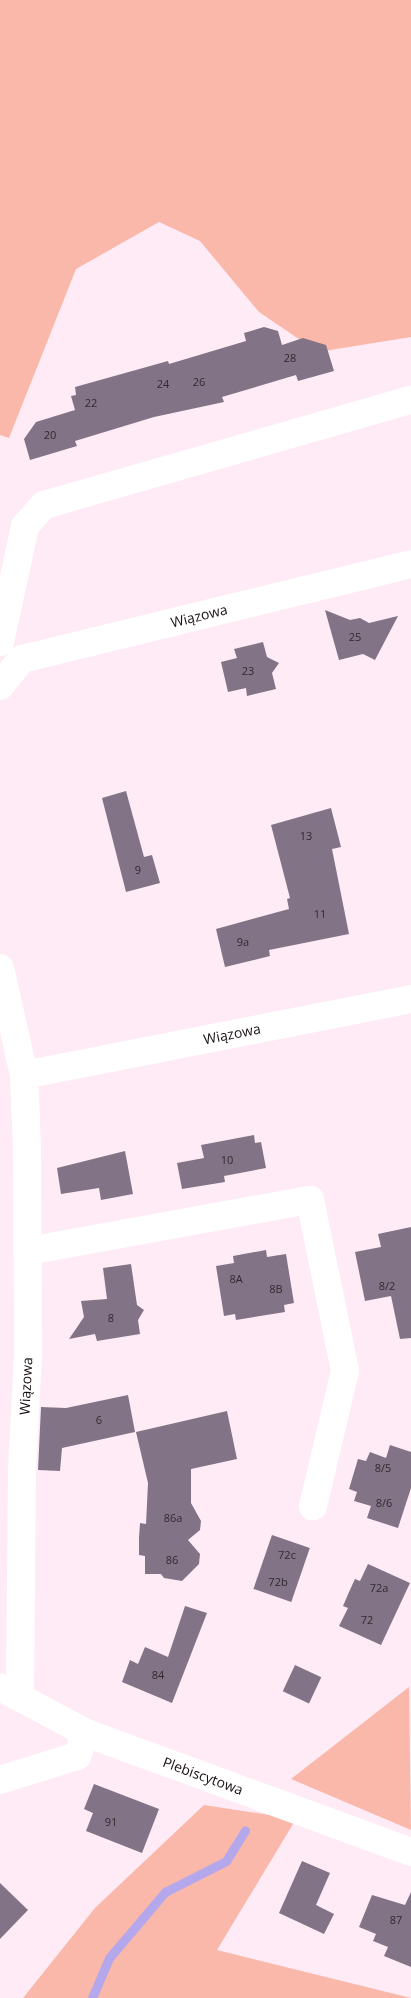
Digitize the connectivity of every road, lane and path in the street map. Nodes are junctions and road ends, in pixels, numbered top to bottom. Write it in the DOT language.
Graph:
graph roads {
  1 [pos="411,400"];
  2 [pos="411,564"];
  3 [pos="0,642"];
  4 [pos="0,686"];
  5 [pos="0,968"];
  6 [pos="411,999"];
  7 [pos="24,1075"];
  8 [pos="28,1251"];
  9 [pos="313,1506"];
  10 [pos="10,1692"];
  11 [pos="86,1733"];
  12 [pos="0,1780"];
  13 [pos="411,1852"];
  1 -- 3 [label="street"];
  2 -- 4 [label="street, Wiązowa"];
  5 -- 7 [label="street, Wiązowa"];
  6 -- 7 [label="street, Wiązowa"];
  7 -- 8 [label="street, Wiązowa"];
  8 -- 9 [label="street"];
  8 -- 10 [label="street, Wiązowa"];
  10 -- 11 [label="street, Plebiscytowa"];
  11 -- 12 [label="street"];
  11 -- 13 [label="street, Plebiscytowa"];
}
